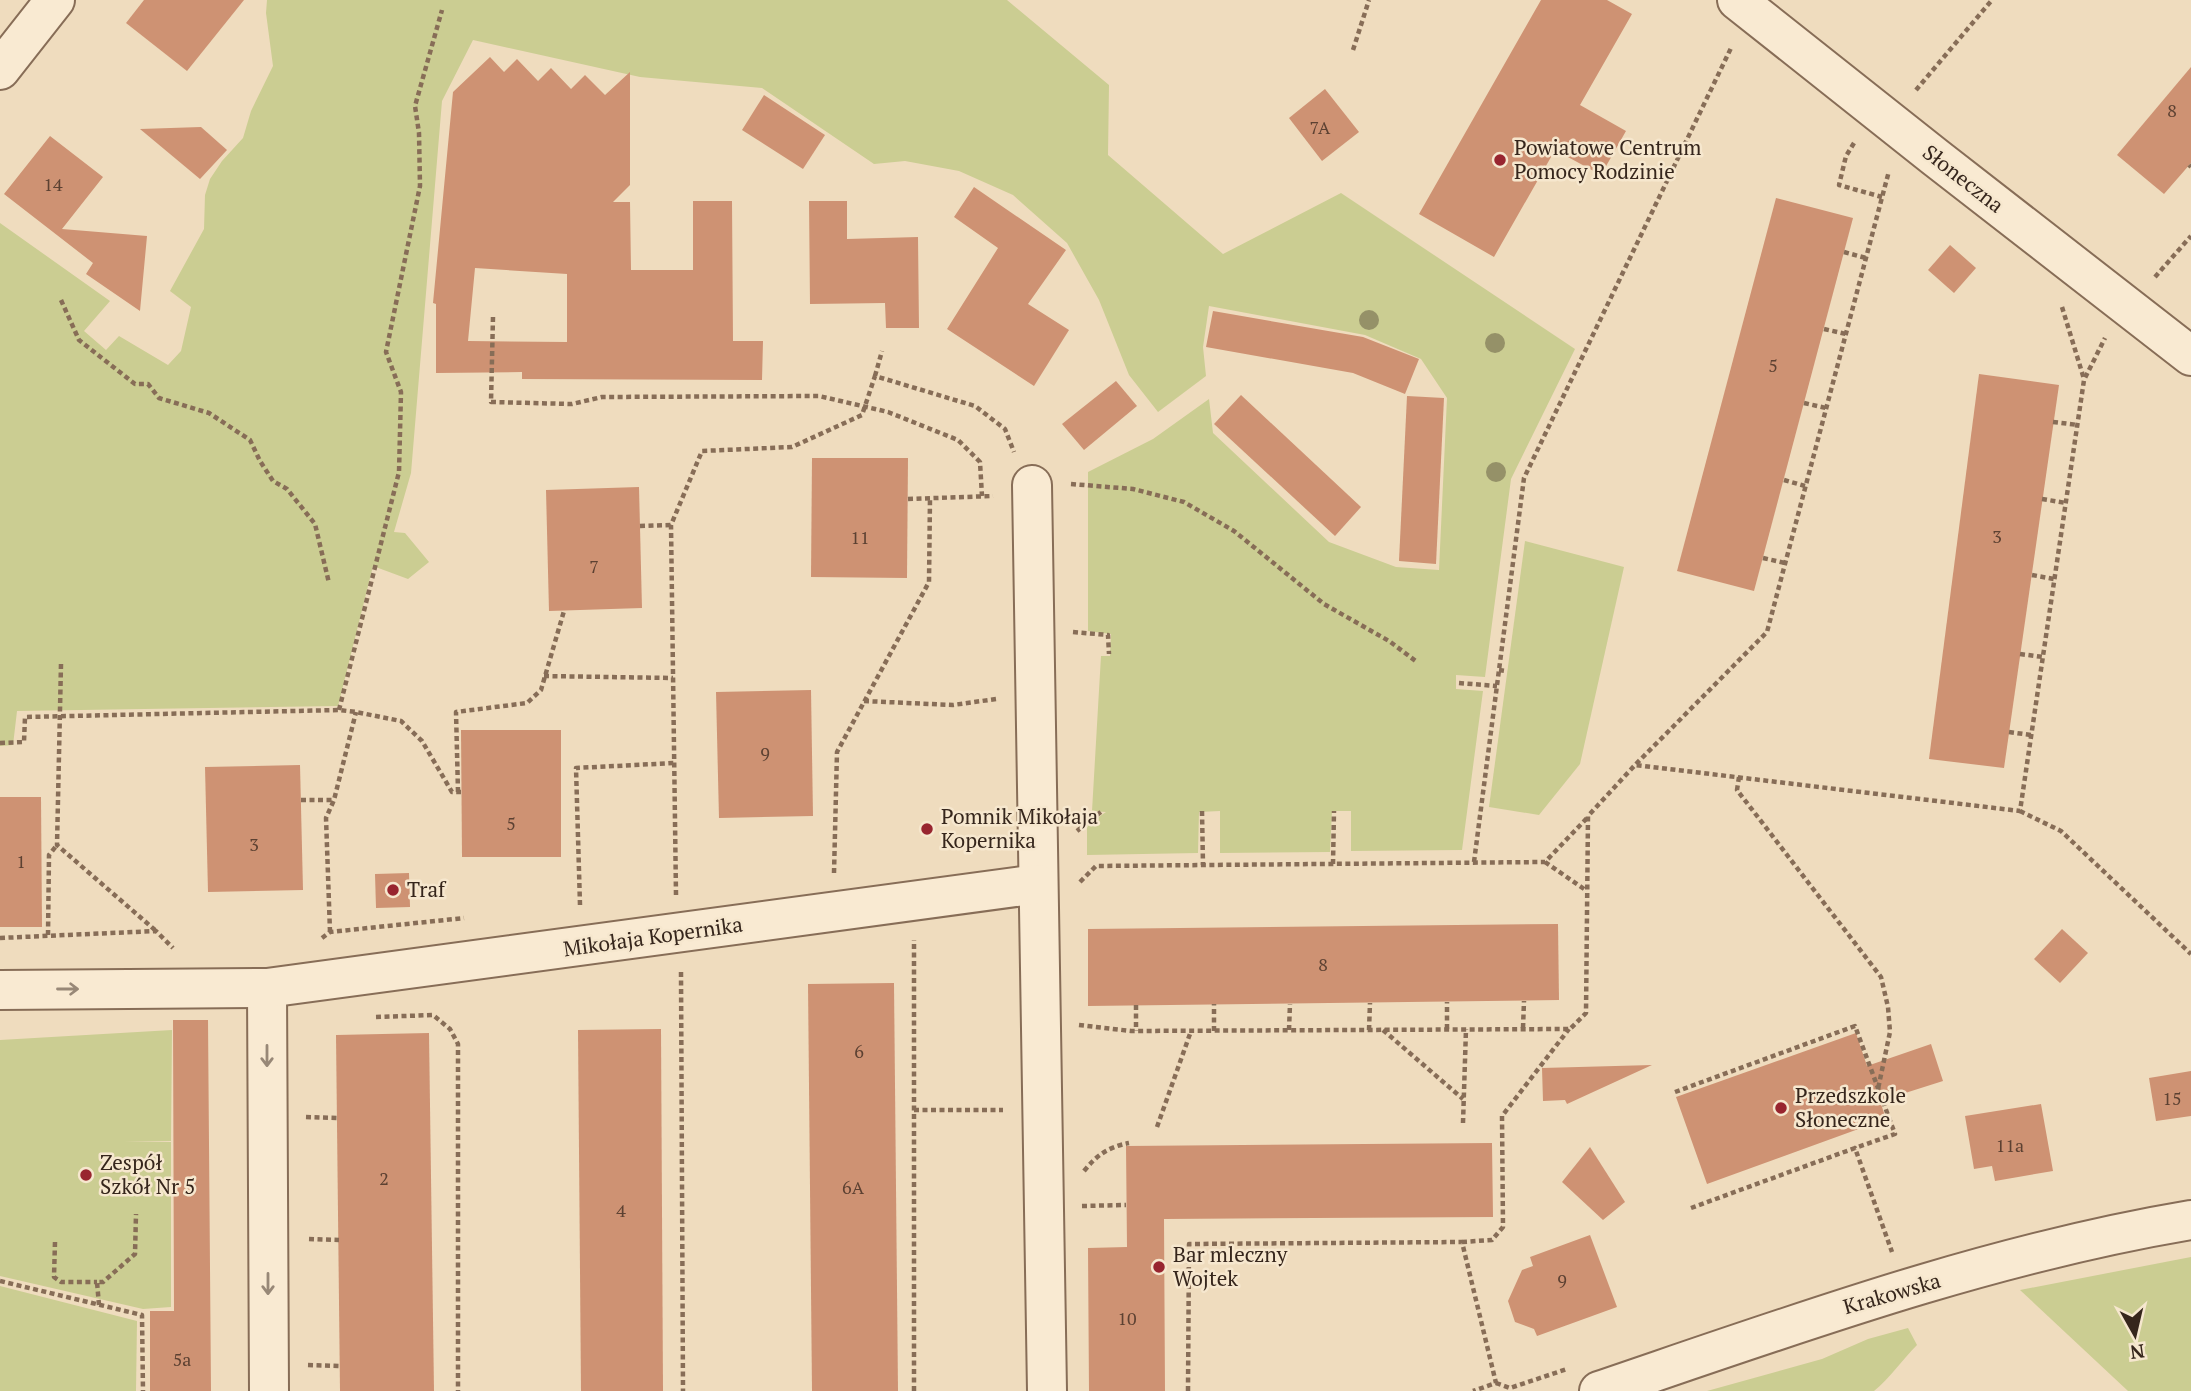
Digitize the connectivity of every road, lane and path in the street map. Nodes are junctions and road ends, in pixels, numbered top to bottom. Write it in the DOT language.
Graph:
graph roads {
  1 [pos="55,0"];
  2 [pos="1369,0"];
  3 [pos="1983,0"];
  4 [pos="1990,2"];
  5 [pos="1744,6"];
  6 [pos="442,10"];
  7 [pos="1353,50"];
  8 [pos="0,70"];
  9 [pos="1899,129"];
  10 [pos="1857,138"];
  11 [pos="1882,197"];
  12 [pos="2191,236"];
  13 [pos="1844,252"];
  14 [pos="1866,258"];
  15 [pos="61,300"];
  16 [pos="2061,303"];
  17 [pos="2129,307"];
  18 [pos="494,317"];
  19 [pos="1824,329"];
  20 [pos="1846,334"];
  21 [pos="882,351"];
  22 [pos="2191,356"];
  23 [pos="875,376"];
  24 [pos="2084,380"];
  25 [pos="1804,402"];
  26 [pos="865,406"];
  27 [pos="1826,408"];
  28 [pos="2053,422"];
  29 [pos="2078,425"];
  30 [pos="1029,480"];
  31 [pos="1784,480"];
  32 [pos="1805,486"];
  33 [pos="982,496"];
  34 [pos="930,498"];
  35 [pos="908,499"];
  36 [pos="2042,499"];
  37 [pos="2066,503"];
  38 [pos="671,525"];
  39 [pos="640,526"];
  40 [pos="1763,558"];
  41 [pos="1785,563"];
  42 [pos="2032,575"];
  43 [pos="2054,579"];
  44 [pos="330,583"];
  45 [pos="564,611"];
  46 [pos="1081,632"];
  47 [pos="1109,654"];
  48 [pos="2020,654"];
  49 [pos="2043,657"];
  50 [pos="1417,662"];
  51 [pos="61,664"];
  52 [pos="1499,670"];
  53 [pos="1506,671"];
  54 [pos="544,676"];
  55 [pos="673,678"];
  56 [pos="1459,683"];
  57 [pos="1497,686"];
  58 [pos="1035,694"];
  59 [pos="864,701"];
  60 [pos="338,710"];
  61 [pos="356,712"];
  62 [pos="60,717"];
  63 [pos="2009,732"];
  64 [pos="2031,735"];
  65 [pos="0,743"];
  66 [pos="674,763"];
  67 [pos="1635,765"];
  68 [pos="1739,777"];
  69 [pos="301,800"];
  70 [pos="334,800"];
  71 [pos="1202,811"];
  72 [pos="1334,811"];
  73 [pos="2020,811"];
  74 [pos="1588,816"];
  75 [pos="57,845"];
  76 [pos="1475,862"];
  77 [pos="1545,862"];
  78 [pos="1333,864"];
  79 [pos="1203,865"];
  80 [pos="834,879"];
  81 [pos="1038,884"];
  82 [pos="1077,887"];
  83 [pos="1587,891"];
  84 [pos="689,894"];
  85 [pos="567,907"];
  86 [pos="469,917"];
  87 [pos="156,931"];
  88 [pos="330,932"];
  89 [pos="48,936"];
  90 [pos="0,938"];
  91 [pos="914,939"];
  92 [pos="316,943"];
  93 [pos="2191,954"];
  94 [pos="182,956"];
  95 [pos="681,963"];
  96 [pos="267,988"];
  97 [pos="0,989"];
  98 [pos="1524,1001"];
  99 [pos="1447,1002"];
  100 [pos="1370,1003"];
  101 [pos="1214,1004"];
  102 [pos="1290,1004"];
  103 [pos="1136,1005"];
  104 [pos="369,1017"];
  105 [pos="1071,1024"];
  106 [pos="1523,1028"];
  107 [pos="1382,1029"];
  108 [pos="1447,1029"];
  109 [pos="1466,1029"];
  110 [pos="1570,1029"];
  111 [pos="1289,1030"];
  112 [pos="1369,1030"];
  113 [pos="1136,1031"];
  114 [pos="1191,1031"];
  115 [pos="1213,1031"];
  116 [pos="1878,1089"];
  117 [pos="1675,1092"];
  118 [pos="1464,1099"];
  119 [pos="914,1110"];
  120 [pos="1042,1110"];
  121 [pos="295,1117"];
  122 [pos="337,1118"];
  123 [pos="1462,1124"];
  124 [pos="1157,1127"];
  125 [pos="1856,1148"];
  126 [pos="1126,1205"];
  127 [pos="1081,1206"];
  128 [pos="1690,1208"];
  129 [pos="136,1214"];
  130 [pos="2191,1220"];
  131 [pos="305,1239"];
  132 [pos="338,1240"];
  133 [pos="55,1242"];
  134 [pos="1462,1242"];
  135 [pos="1894,1256"];
  136 [pos="0,1280"];
  137 [pos="97,1282"];
  138 [pos="99,1305"];
  139 [pos="305,1364"];
  140 [pos="340,1366"];
  141 [pos="143,1391"];
  142 [pos="269,1391"];
  143 [pos="458,1391"];
  144 [pos="683,1391"];
  145 [pos="914,1391"];
  146 [pos="1047,1391"];
  147 [pos="1188,1391"];
  148 [pos="1473,1391"];
  149 [pos="1599,1391"];
  1 -- 8 [label="street"];
  2 -- 7 [label="path"];
  3 -- 4 [label="path"];
  4 -- 9 [label="path"];
  5 -- 9 [label="street, Słoneczna"];
  5 -- 52 [label="path"];
  6 -- 60 [label="path"];
  9 -- 11 [label="path"];
  9 -- 17 [label="street, Słoneczna"];
  10 -- 11 [label="path"];
  11 -- 14 [label="path"];
  12 -- 17 [label="path"];
  13 -- 14 [label="path"];
  14 -- 20 [label="path"];
  15 -- 44 [label="path"];
  16 -- 24 [label="path"];
  17 -- 22 [label="street, Słoneczna"];
  17 -- 24 [label="path"];
  18 -- 26 [label="path"];
  19 -- 20 [label="path"];
  20 -- 27 [label="path"];
  21 -- 23 [label="path"];
  23 -- 26 [label="path"];
  23 -- 30 [label="path"];
  24 -- 29 [label="path"];
  25 -- 27 [label="path"];
  26 -- 33 [label="path"];
  26 -- 38 [label="path"];
  27 -- 32 [label="path"];
  28 -- 29 [label="path"];
  29 -- 37 [label="path"];
  30 -- 33 [label="path"];
  30 -- 50 [label="path"];
  30 -- 58 [label="street"];
  31 -- 32 [label="path"];
  32 -- 41 [label="path"];
  33 -- 34 [label="path"];
  34 -- 35 [label="path"];
  34 -- 59 [label="path"];
  36 -- 37 [label="path"];
  37 -- 43 [label="path"];
  38 -- 39 [label="path"];
  38 -- 55 [label="path"];
  40 -- 41 [label="path"];
  41 -- 67 [label="path"];
  42 -- 43 [label="path"];
  43 -- 49 [label="path"];
  45 -- 54 [label="path"];
  46 -- 47 [label="path"];
  48 -- 49 [label="path"];
  49 -- 64 [label="path"];
  51 -- 62 [label="path"];
  52 -- 53 [label="path"];
  52 -- 57 [label="path"];
  54 -- 55 [label="path"];
  54 -- 61 [label="path"];
  55 -- 66 [label="path"];
  56 -- 57 [label="path"];
  57 -- 76 [label="path"];
  58 -- 59 [label="path"];
  58 -- 81 [label="street"];
  59 -- 80 [label="path"];
  60 -- 61 [label="path"];
  60 -- 62 [label="path"];
  61 -- 70 [label="path"];
  62 -- 65 [label="path"];
  62 -- 75 [label="path"];
  63 -- 64 [label="path"];
  64 -- 73 [label="path"];
  66 -- 84 [label="path"];
  66 -- 85 [label="path"];
  67 -- 68 [label="path"];
  67 -- 74 [label="path"];
  68 -- 73 [label="path"];
  68 -- 116 [label="path"];
  69 -- 70 [label="path"];
  70 -- 88 [label="path"];
  71 -- 79 [label="path"];
  72 -- 78 [label="path"];
  73 -- 93 [label="path"];
  74 -- 77 [label="path"];
  74 -- 83 [label="path"];
  75 -- 87 [label="path"];
  75 -- 89 [label="path"];
  76 -- 77 [label="path"];
  76 -- 78 [label="path"];
  77 -- 83 [label="path"];
  78 -- 79 [label="path"];
  79 -- 82 [label="path"];
  81 -- 96 [label="street, Mikołaja Kopernika"];
  81 -- 120 [label="street"];
  83 -- 110 [label="path"];
  86 -- 88 [label="path"];
  87 -- 89 [label="path"];
  87 -- 94 [label="path"];
  88 -- 92 [label="path"];
  89 -- 90 [label="path"];
  91 -- 119 [label="path"];
  95 -- 144 [label="path"];
  97 -- 96 [label="street, Mikołaja Kopernika, one-way"];
  96 -- 142 [label="street, one-way"];
  98 -- 106 [label="path"];
  99 -- 108 [label="path"];
  100 -- 112 [label="path"];
  101 -- 115 [label="path"];
  102 -- 111 [label="path"];
  103 -- 113 [label="path"];
  104 -- 143 [label="path"];
  105 -- 113 [label="path"];
  106 -- 109 [label="path"];
  106 -- 110 [label="path"];
  107 -- 108 [label="path"];
  107 -- 112 [label="path"];
  107 -- 118 [label="path"];
  108 -- 109 [label="path"];
  109 -- 118 [label="path"];
  110 -- 134 [label="path"];
  111 -- 112 [label="path"];
  111 -- 115 [label="path"];
  113 -- 114 [label="path"];
  114 -- 115 [label="path"];
  114 -- 124 [label="path"];
  116 -- 117 [label="path"];
  116 -- 125 [label="path"];
  118 -- 123 [label="path"];
  119 -- 120 [label="path"];
  119 -- 145 [label="path"];
  120 -- 146 [label="street"];
  121 -- 122 [label="path"];
  125 -- 128 [label="path"];
  125 -- 135 [label="path"];
  126 -- 127 [label="path"];
  129 -- 137 [label="path"];
  130 -- 149 [label="street, Krakowska"];
  131 -- 132 [label="path"];
  133 -- 137 [label="path"];
  134 -- 147 [label="path"];
  134 -- 148 [label="path"];
  136 -- 138 [label="path"];
  137 -- 138 [label="path"];
  138 -- 141 [label="path"];
  139 -- 140 [label="path"];
}
